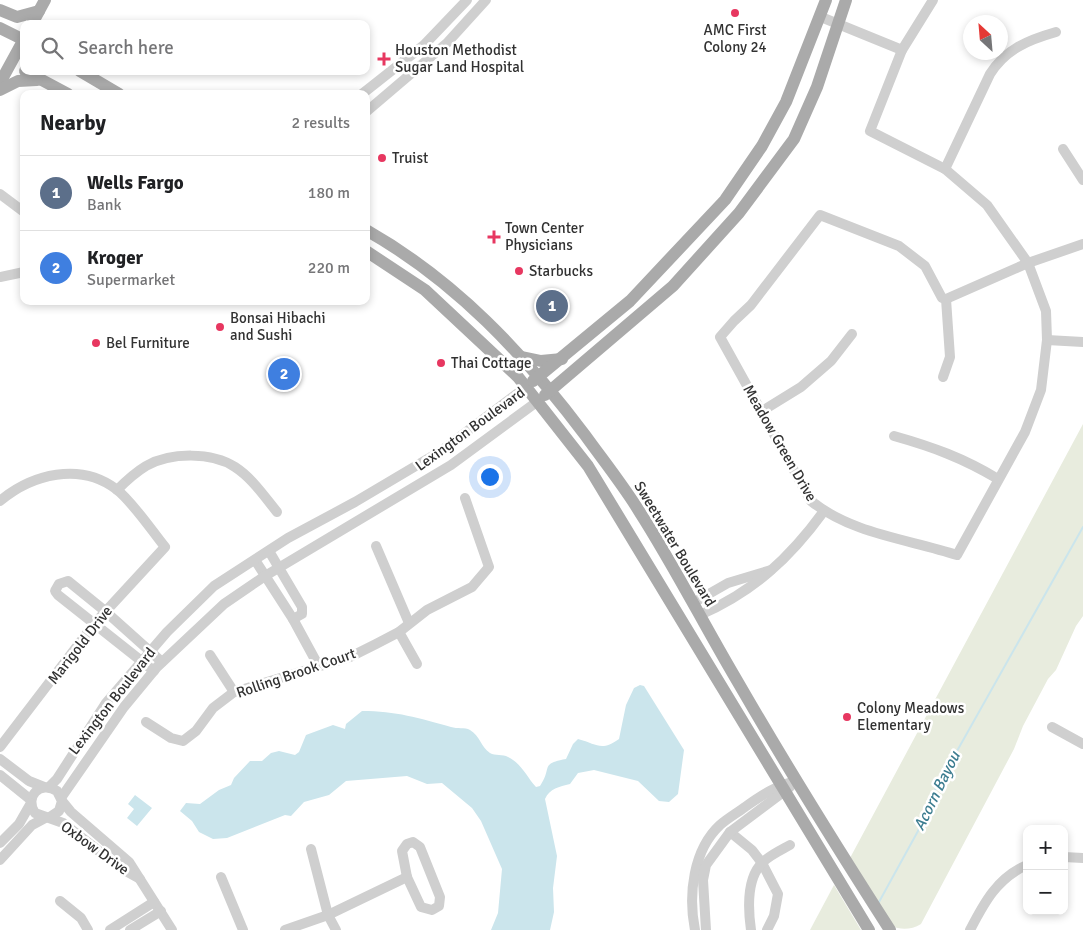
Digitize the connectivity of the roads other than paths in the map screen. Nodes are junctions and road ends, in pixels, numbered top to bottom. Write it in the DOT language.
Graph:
graph roads {
  1 [pos="486,0"];
  2 [pos="826,0"];
  3 [pos="846,0"];
  4 [pos="933,0"];
  5 [pos="467,1"];
  6 [pos="0,10"];
  7 [pos="478,10"];
  8 [pos="37,15"];
  9 [pos="821,18"];
  10 [pos="838,24"];
  11 [pos="0,28"];
  12 [pos="1056,32"];
  13 [pos="20,38"];
  14 [pos="20,44"];
  15 [pos="902,50"];
  16 [pos="5,61"];
  17 [pos="20,69"];
  18 [pos="31,75"];
  19 [pos="87,75"];
  20 [pos="40,80"];
  21 [pos="0,83"];
  22 [pos="0,90"];
  23 [pos="60,90"];
  24 [pos="112,90"];
  25 [pos="367,90"];
  26 [pos="370,104"];
  27 [pos="1063,149"];
  28 [pos="944,169"];
  29 [pos="1083,180"];
  30 [pos="0,194"];
  31 [pos="724,200"];
  32 [pos="20,209"];
  33 [pos="739,214"];
  34 [pos="370,232"];
  35 [pos="1083,244"];
  36 [pos="370,251"];
  37 [pos="370,253"];
  38 [pos="1028,263"];
  39 [pos="20,273"];
  40 [pos="434,275"];
  41 [pos="0,277"];
  42 [pos="425,290"];
  43 [pos="946,299"];
  44 [pos="465,301"];
  45 [pos="609,319"];
  46 [pos="621,332"];
  47 [pos="852,334"];
  48 [pos="1047,340"];
  49 [pos="1083,342"];
  50 [pos="522,357"];
  51 [pos="562,359"];
  52 [pos="539,377"];
  53 [pos="944,377"];
  54 [pos="526,387"];
  55 [pos="550,391"];
  56 [pos="538,401"];
  57 [pos="762,411"];
  58 [pos="894,436"];
  59 [pos="441,451"];
  60 [pos="451,465"];
  61 [pos="998,479"];
  62 [pos="117,490"];
  63 [pos="465,498"];
  64 [pos="0,501"];
  65 [pos="638,510"];
  66 [pos="824,511"];
  67 [pos="277,512"];
  68 [pos="623,520"];
  69 [pos="376,546"];
  70 [pos="269,551"];
  71 [pos="254,560"];
  72 [pos="279,567"];
  73 [pos="771,570"];
  74 [pos="265,576"];
  75 [pos="693,603"];
  76 [pos="106,611"];
  77 [pos="700,615"];
  78 [pos="682,618"];
  79 [pos="293,619"];
  80 [pos="409,623"];
  81 [pos="94,624"];
  82 [pos="398,632"];
  83 [pos="150,651"];
  84 [pos="210,655"];
  85 [pos="141,661"];
  86 [pos="162,662"];
  87 [pos="416,664"];
  88 [pos="318,665"];
  89 [pos="154,671"];
  90 [pos="234,692"];
  91 [pos="146,722"];
  92 [pos="1052,727"];
  93 [pos="1083,744"];
  94 [pos="0,747"];
  95 [pos="0,759"];
  96 [pos="0,775"];
  97 [pos="797,781"];
  98 [pos="47,787"];
  99 [pos="783,789"];
  100 [pos="61,799"];
  101 [pos="31,802"];
  102 [pos="47,817"];
  103 [pos="730,832"];
  104 [pos="0,843"];
  105 [pos="790,845"];
  106 [pos="311,848"];
  107 [pos="1068,857"];
  108 [pos="1083,858"];
  109 [pos="0,860"];
  110 [pos="762,863"];
  111 [pos="1023,867"];
  112 [pos="222,877"];
  113 [pos="407,877"];
  114 [pos="140,880"];
  115 [pos="60,901"];
  116 [pos="154,902"];
  117 [pos="161,911"];
  118 [pos="328,914"];
  119 [pos="695,928"];
  120 [pos="706,928"];
  121 [pos="88,930"];
  122 [pos="110,930"];
  123 [pos="130,930"];
  124 [pos="172,930"];
  125 [pos="243,930"];
  126 [pos="285,930"];
  127 [pos="336,930"];
  128 [pos="751,930"];
  129 [pos="766,930"];
  130 [pos="869,930"];
  131 [pos="890,930"];
  132 [pos="970,930"];
  1 -- 7 [label="street"];
  2 -- 9 [label="main road, Lexington Boulevard"];
  3 -- 10 [label="main road, Lexington Boulevard"];
  4 -- 15 [label="street"];
  5 -- 7 [label="street"];
  5 -- 25 [label="street"];
  6 -- 8 [label="main road"];
  7 -- 26 [label="street"];
  9 -- 10 [label="street"];
  9 -- 31 [label="main road, Lexington Boulevard"];
  10 -- 15 [label="street"];
  10 -- 33 [label="main road, Lexington Boulevard"];
  11 -- 13 [label="main road"];
  12 -- 28 [label="street"];
  14 -- 16 [label="main road"];
  15 -- 28 [label="street"];
  16 -- 17 [label="main road"];
  16 -- 21 [label="main road"];
  18 -- 20 [label="main road"];
  19 -- 24 [label="main road"];
  20 -- 22 [label="main road"];
  20 -- 23 [label="main road"];
  27 -- 29 [label="street"];
  28 -- 38 [label="street"];
  30 -- 32 [label="street"];
  31 -- 33 [label="main road"];
  31 -- 45 [label="main road, Lexington Boulevard"];
  33 -- 46 [label="main road, Lexington Boulevard"];
  34 -- 40 [label="main road, Sweetwater Boulevard"];
  35 -- 38 [label="street"];
  36 -- 40 [label="main road"];
  37 -- 42 [label="main road"];
  38 -- 43 [label="street"];
  38 -- 48 [label="street"];
  39 -- 41 [label="street"];
  40 -- 44 [label="main road, Sweetwater Boulevard"];
  42 -- 44 [label="main road"];
  42 -- 54 [label="main road"];
  43 -- 53 [label="street"];
  43 -- 57 [label="street, Meadow Green Drive"];
  44 -- 50 [label="main road, Sweetwater Boulevard"];
  45 -- 46 [label="main road"];
  45 -- 51 [label="main road, Lexington Boulevard"];
  46 -- 55 [label="main road, Lexington Boulevard"];
  47 -- 57 [label="street"];
  48 -- 49 [label="street"];
  48 -- 61 [label="street"];
  50 -- 51 [label="main road"];
  50 -- 52 [label="main road, Sweetwater Boulevard"];
  51 -- 52 [label="main road, Lexington Boulevard"];
  52 -- 54 [label="main road, Lexington Boulevard"];
  52 -- 55 [label="main road, Sweetwater Boulevard"];
  54 -- 56 [label="main road"];
  54 -- 59 [label="street, Lexington Boulevard"];
  55 -- 56 [label="main road, Lexington Boulevard"];
  55 -- 65 [label="main road, Sweetwater Boulevard"];
  56 -- 60 [label="street, Lexington Boulevard"];
  56 -- 68 [label="main road"];
  57 -- 66 [label="street, Meadow Green Drive"];
  58 -- 61 [label="street"];
  59 -- 60 [label="street"];
  59 -- 70 [label="street, Lexington Boulevard"];
  60 -- 72 [label="street, Lexington Boulevard"];
  61 -- 66 [label="street, Meadow Green Drive"];
  62 -- 64 [label="street"];
  62 -- 67 [label="street"];
  62 -- 76 [label="street, Marigold Drive"];
  63 -- 80 [label="street, Rolling Brook Court"];
  65 -- 68 [label="main road"];
  65 -- 75 [label="main road, Sweetwater Boulevard"];
  66 -- 73 [label="street"];
  68 -- 78 [label="main road"];
  69 -- 80 [label="street"];
  70 -- 71 [label="street, Lexington Boulevard"];
  70 -- 72 [label="street"];
  71 -- 74 [label="street"];
  71 -- 83 [label="street, Lexington Boulevard"];
  72 -- 74 [label="street, Lexington Boulevard"];
  72 -- 79 [label="street"];
  73 -- 75 [label="street"];
  73 -- 77 [label="street"];
  74 -- 79 [label="street"];
  74 -- 86 [label="street, Lexington Boulevard"];
  75 -- 77 [label="main road, Sweetwater Boulevard"];
  75 -- 78 [label="main road"];
  76 -- 81 [label="street, Marigold Drive"];
  76 -- 81 [label="street"];
  76 -- 83 [label="street"];
  77 -- 78 [label="main road"];
  77 -- 97 [label="main road, Sweetwater Boulevard"];
  78 -- 99 [label="main road"];
  79 -- 88 [label="street"];
  80 -- 82 [label="street, Rolling Brook Court"];
  81 -- 85 [label="street"];
  81 -- 94 [label="street, Marigold Drive"];
  82 -- 87 [label="street"];
  82 -- 88 [label="street, Rolling Brook Court"];
  83 -- 85 [label="street, Lexington Boulevard"];
  83 -- 86 [label="street"];
  84 -- 90 [label="street"];
  85 -- 89 [label="street"];
  85 -- 98 [label="street, Lexington Boulevard"];
  86 -- 89 [label="street, Lexington Boulevard"];
  88 -- 90 [label="street, Rolling Brook Court"];
  89 -- 100 [label="street, Lexington Boulevard"];
  90 -- 91 [label="street, Rolling Brook Court"];
  92 -- 93 [label="street"];
  95 -- 98 [label="street"];
  96 -- 101 [label="street"];
  97 -- 99 [label="street"];
  97 -- 131 [label="main road, Sweetwater Boulevard"];
  98 -- 100 [label="street"];
  98 -- 101 [label="street"];
  99 -- 103 [label="street"];
  99 -- 119 [label="street"];
  99 -- 130 [label="main road"];
  100 -- 102 [label="street"];
  100 -- 114 [label="street, Oxbow Drive"];
  101 -- 102 [label="street"];
  101 -- 104 [label="street"];
  102 -- 109 [label="street"];
  102 -- 114 [label="street, Oxbow Drive"];
  103 -- 110 [label="street"];
  103 -- 120 [label="street"];
  105 -- 110 [label="street"];
  106 -- 118 [label="street"];
  107 -- 108 [label="street"];
  110 -- 128 [label="street"];
  110 -- 129 [label="street"];
  111 -- 132 [label="street"];
  112 -- 125 [label="street"];
  113 -- 113 [label="street"];
  113 -- 118 [label="street"];
  114 -- 116 [label="street, Oxbow Drive"];
  115 -- 121 [label="street"];
  116 -- 117 [label="street, Oxbow Drive"];
  116 -- 122 [label="street"];
  117 -- 123 [label="street"];
  117 -- 124 [label="street, Oxbow Drive"];
  118 -- 126 [label="street"];
  118 -- 127 [label="street"];
  119 -- 120 [label="street"];
}
